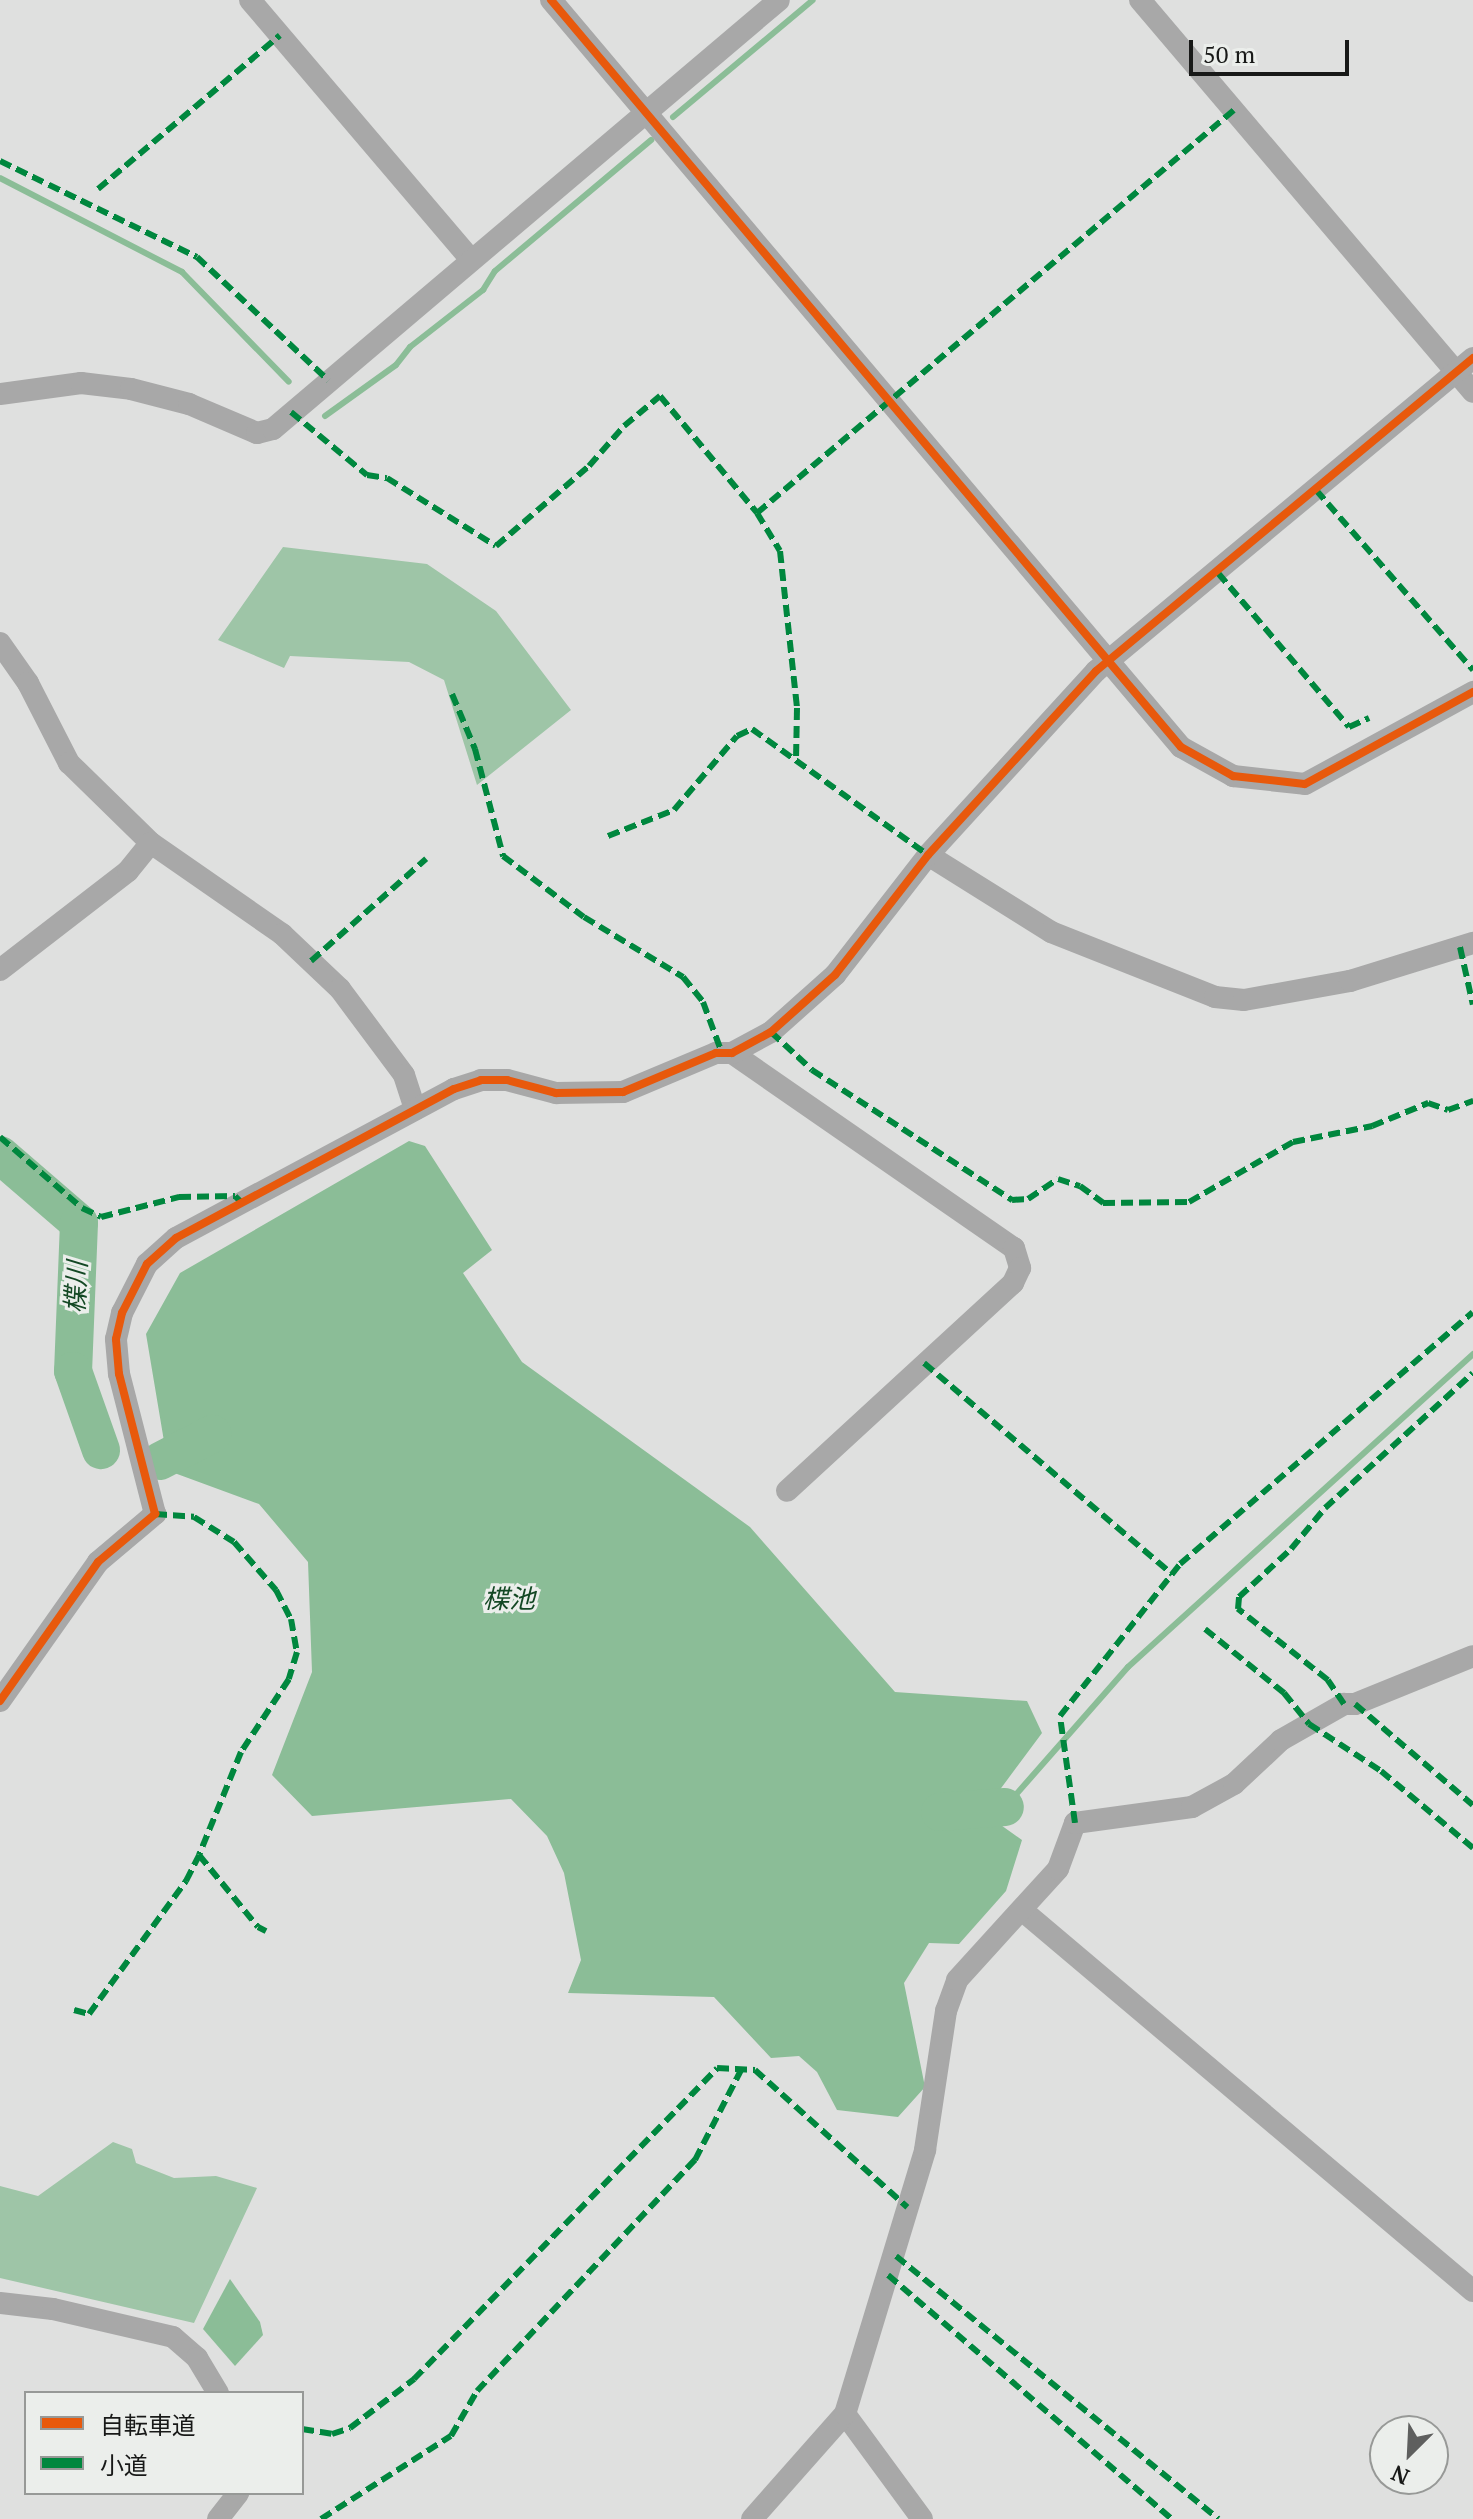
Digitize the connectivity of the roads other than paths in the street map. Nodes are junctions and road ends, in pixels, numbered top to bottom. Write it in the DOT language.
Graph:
graph roads {
  1 [pos="250,0"];
  2 [pos="551,0"];
  3 [pos="779,0"];
  4 [pos="1140,0"];
  5 [pos="645,112"];
  6 [pos="471,260"];
  7 [pos="1465,365"];
  8 [pos="1473,392"];
  9 [pos="0,394"];
  10 [pos="0,643"];
  11 [pos="1106,664"];
  12 [pos="1473,692"];
  13 [pos="151,843"];
  14 [pos="928,855"];
  15 [pos="1473,943"];
  16 [pos="0,970"];
  17 [pos="732,1053"];
  18 [pos="415,1109"];
  19 [pos="787,1491"];
  20 [pos="1473,1656"];
  21 [pos="0,1701"];
  22 [pos="1023,1911"];
  23 [pos="1473,2291"];
  24 [pos="0,2303"];
  25 [pos="217,2391"];
  26 [pos="845,2414"];
  27 [pos="236,2495"];
  28 [pos="218,2519"];
  29 [pos="752,2519"];
  30 [pos="922,2519"];
  1 -- 6 [label="street"];
  2 -- 5 [label="street"];
  3 -- 5 [label="street"];
  4 -- 7 [label="street"];
  5 -- 6 [label="street"];
  5 -- 11 [label="street"];
  6 -- 9 [label="street"];
  7 -- 8 [label="street"];
  7 -- 11 [label="street"];
  10 -- 13 [label="street"];
  11 -- 12 [label="street"];
  11 -- 14 [label="street"];
  13 -- 16 [label="street"];
  13 -- 18 [label="street"];
  14 -- 15 [label="street"];
  14 -- 17 [label="street"];
  17 -- 18 [label="street"];
  17 -- 19 [label="street"];
  18 -- 21 [label="street"];
  20 -- 22 [label="street"];
  22 -- 23 [label="street"];
  22 -- 26 [label="street"];
  24 -- 25 [label="street"];
  26 -- 29 [label="street"];
  26 -- 30 [label="street"];
  27 -- 28 [label="street"];
}
